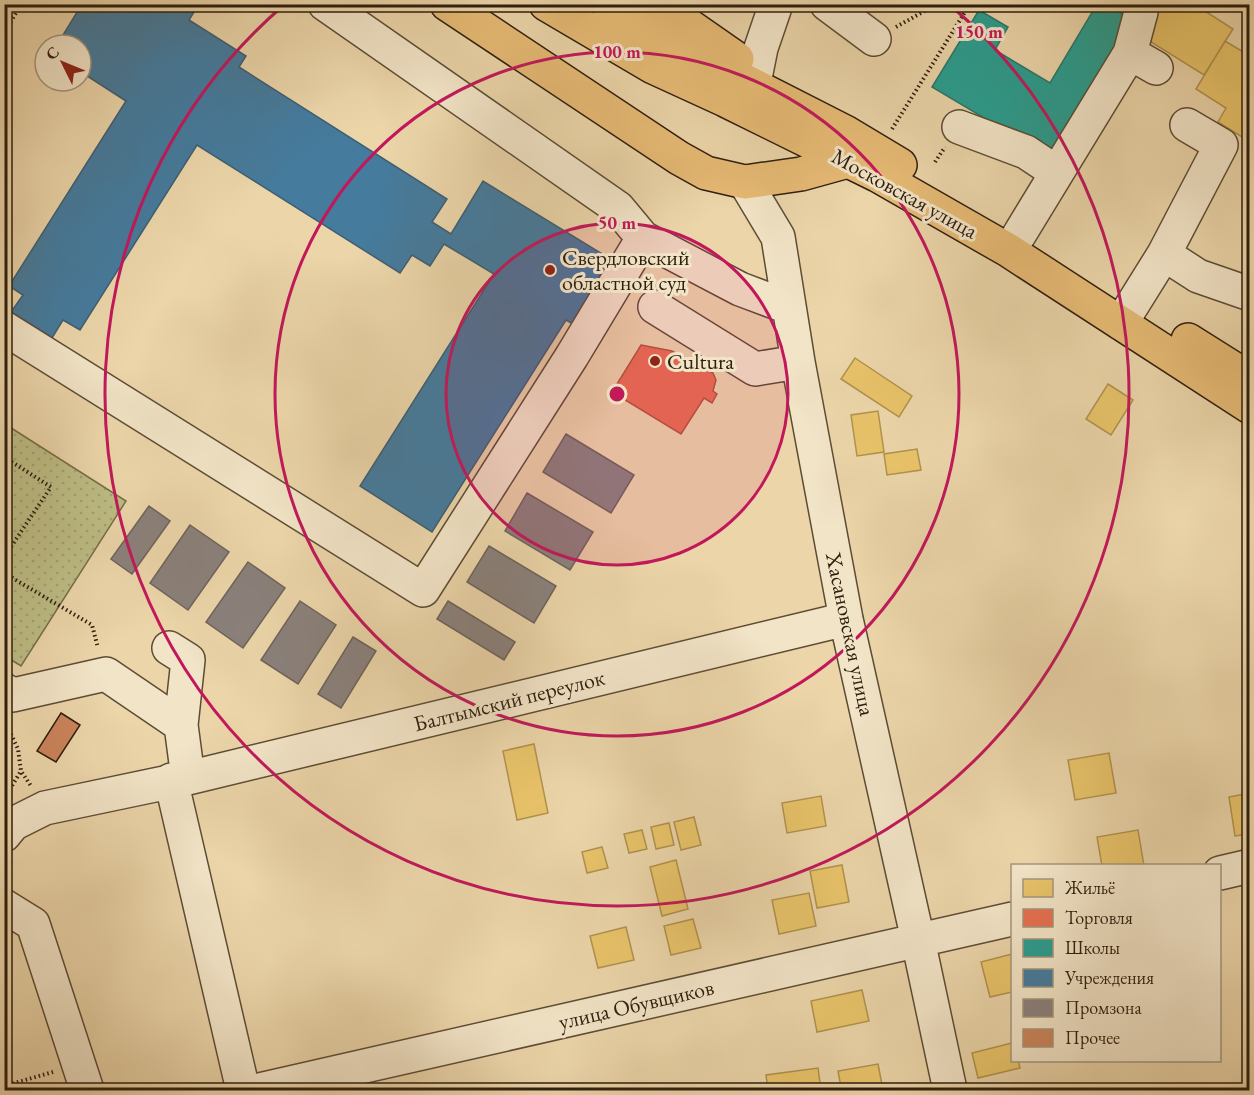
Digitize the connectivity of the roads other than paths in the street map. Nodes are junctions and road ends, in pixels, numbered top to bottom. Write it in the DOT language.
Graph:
graph roads {
  1 [pos="326,4"];
  2 [pos="447,4"];
  3 [pos="546,4"];
  4 [pos="608,4"];
  5 [pos="658,4"];
  6 [pos="776,4"];
  7 [pos="827,4"];
  8 [pos="1141,12"];
  9 [pos="874,39"];
  10 [pos="756,73"];
  11 [pos="1187,125"];
  12 [pos="959,127"];
  13 [pos="847,146"];
  14 [pos="1056,172"];
  15 [pos="745,182"];
  16 [pos="1019,235"];
  17 [pos="643,238"];
  18 [pos="1164,254"];
  19 [pos="1250,294"];
  20 [pos="655,307"];
  21 [pos="788,308"];
  22 [pos="1127,314"];
  23 [pos="4,328"];
  24 [pos="798,362"];
  25 [pos="1250,379"];
  26 [pos="1250,407"];
  27 [pos="846,619"];
  28 [pos="169,648"];
  29 [pos="4,690"];
  30 [pos="181,725"];
  31 [pos="179,779"];
  32 [pos="4,835"];
  33 [pos="1250,866"];
  34 [pos="1221,873"];
  35 [pos="4,906"];
  36 [pos="1011,919"];
  37 [pos="918,940"];
  38 [pos="83,1077"];
  39 [pos="243,1090"];
  40 [pos="259,1090"];
  41 [pos="950,1090"];
  1 -- 17 [label="street"];
  2 -- 15 [label="main road"];
  3 -- 13 [label="main road, Московская улица"];
  4 -- 13 [label="main road, Московская улица"];
  5 -- 10 [label="main road"];
  6 -- 10 [label="street"];
  7 -- 9 [label="street"];
  8 -- 14 [label="street"];
  10 -- 13 [label="main road"];
  11 -- 18 [label="street"];
  12 -- 14 [label="street"];
  13 -- 15 [label="main road"];
  13 -- 16 [label="main road, Московская улица"];
  13 -- 22 [label="main road, Московская улица"];
  14 -- 16 [label="street"];
  15 -- 21 [label="street, Хасановская улица"];
  16 -- 22 [label="main road, Московская улица"];
  17 -- 21 [label="street"];
  17 -- 23 [label="street"];
  18 -- 19 [label="street"];
  18 -- 22 [label="street"];
  20 -- 24 [label="street"];
  21 -- 24 [label="street, Хасановская улица"];
  22 -- 25 [label="main road, Московская улица"];
  22 -- 26 [label="main road, Московская улица"];
  24 -- 27 [label="street, Хасановская улица"];
  27 -- 31 [label="street, Балтымский переулок"];
  27 -- 37 [label="street, Хасановская улица"];
  28 -- 30 [label="street"];
  29 -- 30 [label="street"];
  30 -- 31 [label="street"];
  31 -- 32 [label="street, Балтымский переулок"];
  31 -- 39 [label="street"];
  33 -- 34 [label="street"];
  35 -- 38 [label="street"];
  36 -- 37 [label="street, улица Обувщиков"];
  37 -- 40 [label="street, улица Обувщиков"];
  37 -- 41 [label="street, Хасановская улица"];
}
